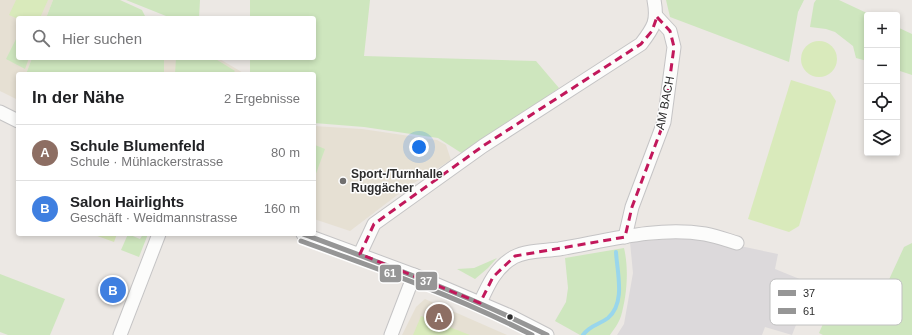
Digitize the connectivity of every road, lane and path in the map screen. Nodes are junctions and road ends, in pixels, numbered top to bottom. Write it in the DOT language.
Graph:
graph roads {
  1 [pos="654,0"];
  2 [pos="657,17"];
  3 [pos="0,112"];
  4 [pos="16,120"];
  5 [pos="158,236"];
  6 [pos="309,236"];
  7 [pos="625,237"];
  8 [pos="737,243"];
  9 [pos="360,254"];
  10 [pos="414,275"];
  11 [pos="480,302"];
  12 [pos="120,335"];
  13 [pos="391,335"];
  14 [pos="547,335"];
  1 -- 2 [label="street"];
  2 -- 7 [label="street, AM BACH"];
  2 -- 9 [label="street"];
  3 -- 4 [label="street"];
  5 -- 12 [label="street"];
  6 -- 9 [label="street"];
  7 -- 8 [label="street"];
  7 -- 11 [label="street"];
  9 -- 10 [label="street"];
  10 -- 11 [label="street"];
  10 -- 13 [label="street"];
  11 -- 14 [label="street"];
}
